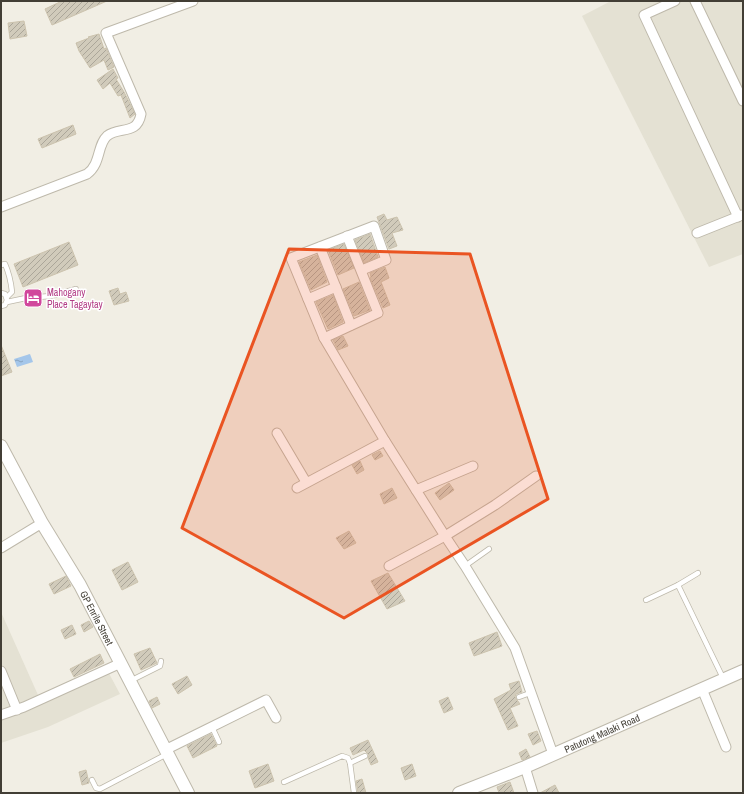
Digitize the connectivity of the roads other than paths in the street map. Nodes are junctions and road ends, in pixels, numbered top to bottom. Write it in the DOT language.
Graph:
graph roads {
  1 [pos="193,1"];
  2 [pos="676,1"];
  3 [pos="695,1"];
  4 [pos="743,101"];
  5 [pos="1,207"];
  6 [pos="740,216"];
  7 [pos="697,234"];
  8 [pos="347,236"];
  9 [pos="320,247"];
  10 [pos="1,265"];
  11 [pos="362,270"];
  12 [pos="336,287"];
  13 [pos="76,289"];
  14 [pos="1,293"];
  15 [pos="308,299"];
  16 [pos="7,300"];
  17 [pos="1,306"];
  18 [pos="351,325"];
  19 [pos="324,338"];
  20 [pos="277,433"];
  21 [pos="385,441"];
  22 [pos="1,446"];
  23 [pos="473,466"];
  24 [pos="536,476"];
  25 [pos="306,482"];
  26 [pos="297,488"];
  27 [pos="416,490"];
  28 [pos="42,523"];
  29 [pos="445,536"];
  30 [pos="1,548"];
  31 [pos="490,549"];
  32 [pos="389,566"];
  33 [pos="465,566"];
  34 [pos="698,573"];
  35 [pos="678,585"];
  36 [pos="646,600"];
  37 [pos="161,661"];
  38 [pos="121,663"];
  39 [pos="1,671"];
  40 [pos="743,671"];
  41 [pos="723,680"];
  42 [pos="130,681"];
  43 [pos="702,689"];
  44 [pos="530,693"];
  45 [pos="519,697"];
  46 [pos="17,710"];
  47 [pos="1,715"];
  48 [pos="276,718"];
  49 [pos="212,727"];
  50 [pos="219,742"];
  51 [pos="726,747"];
  52 [pos="166,752"];
  53 [pos="553,754"];
  54 [pos="365,756"];
  55 [pos="350,763"];
  56 [pos="525,767"];
  57 [pos="92,780"];
  58 [pos="284,782"];
  59 [pos="188,793"];
  60 [pos="354,793"];
  61 [pos="459,793"];
  62 [pos="532,793"];
  1 -- 5 [label="street"];
  2 -- 6 [label="street"];
  3 -- 4 [label="street"];
  6 -- 7 [label="street"];
  8 -- 9 [label="street"];
  8 -- 11 [label="street"];
  8 -- 11 [label="street"];
  9 -- 12 [label="street"];
  9 -- 15 [label="street"];
  10 -- 16 [label="lane"];
  11 -- 18 [label="street"];
  12 -- 15 [label="street"];
  12 -- 18 [label="street"];
  13 -- 16 [label="lane"];
  14 -- 16 [label="lane"];
  15 -- 19 [label="street"];
  16 -- 17 [label="lane"];
  18 -- 19 [label="street"];
  19 -- 21 [label="street"];
  20 -- 25 [label="street"];
  21 -- 25 [label="street"];
  21 -- 27 [label="street"];
  22 -- 28 [label="street, GP Enrile Street"];
  23 -- 27 [label="street"];
  24 -- 29 [label="street"];
  25 -- 26 [label="street"];
  27 -- 29 [label="street"];
  28 -- 30 [label="street"];
  28 -- 38 [label="street, GP Enrile Street"];
  29 -- 32 [label="street"];
  29 -- 33 [label="street"];
  31 -- 33 [label="lane"];
  33 -- 44 [label="street"];
  34 -- 35 [label="lane"];
  35 -- 36 [label="lane"];
  35 -- 41 [label="lane"];
  37 -- 42 [label="lane"];
  38 -- 42 [label="street, GP Enrile Street"];
  38 -- 46 [label="street"];
  39 -- 46 [label="street"];
  40 -- 41 [label="street, Patutong Malaki Road"];
  41 -- 43 [label="street, Patutong Malaki Road"];
  42 -- 52 [label="street, GP Enrile Street"];
  43 -- 51 [label="street"];
  43 -- 53 [label="street, Patutong Malaki Road"];
  44 -- 45 [label="lane"];
  44 -- 53 [label="street"];
  46 -- 47 [label="street"];
  48 -- 49 [label="street"];
  49 -- 50 [label="lane"];
  49 -- 52 [label="street"];
  52 -- 57 [label="lane"];
  52 -- 59 [label="street, GP Enrile Street"];
  53 -- 56 [label="street, Patutong Malaki Road"];
  54 -- 55 [label="lane"];
  55 -- 58 [label="lane"];
  55 -- 60 [label="lane"];
  56 -- 61 [label="street, Patutong Malaki Road"];
  56 -- 62 [label="street"];
}
